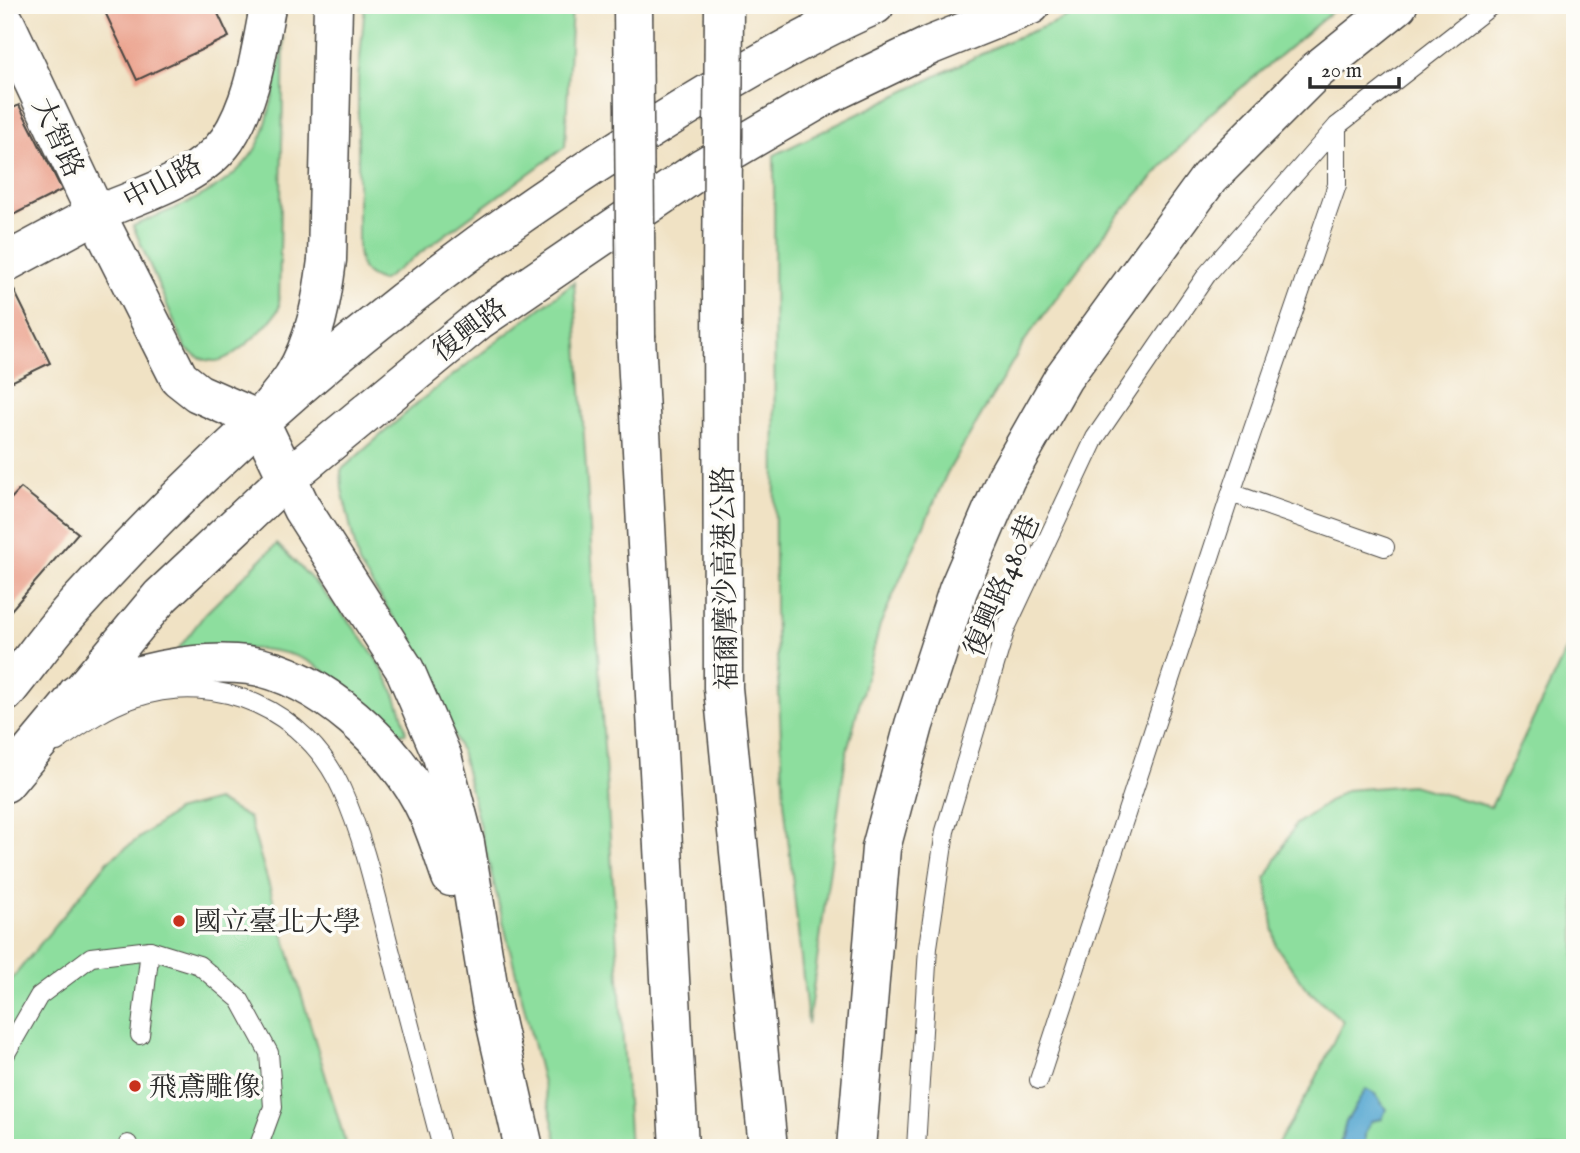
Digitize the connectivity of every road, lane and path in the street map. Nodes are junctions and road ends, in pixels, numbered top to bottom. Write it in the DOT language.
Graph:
graph roads {
  1 [pos="268,5"];
  2 [pos="333,5"];
  3 [pos="633,5"];
  4 [pos="724,5"];
  5 [pos="853,5"];
  6 [pos="875,5"];
  7 [pos="1031,5"];
  8 [pos="1398,5"];
  9 [pos="1492,5"];
  10 [pos="5,22"];
  11 [pos="817,31"];
  12 [pos="1337,126"];
  13 [pos="96,214"];
  14 [pos="5,263"];
  15 [pos="258,420"];
  16 [pos="287,478"];
  17 [pos="1231,493"];
  18 [pos="1385,547"];
  19 [pos="5,693"];
  20 [pos="76,694"];
  21 [pos="9,777"];
  22 [pos="150,950"];
  23 [pos="491,1003"];
  24 [pos="140,1035"];
  25 [pos="5,1055"];
  26 [pos="1039,1080"];
  27 [pos="258,1148"];
  28 [pos="442,1148"];
  29 [pos="524,1148"];
  30 [pos="679,1148"];
  31 [pos="768,1148"];
  32 [pos="856,1148"];
  33 [pos="916,1148"];
  1 -- 13 [label="street, 中山路"];
  2 -- 15 [label="main road"];
  3 -- 30 [label="main road, bridge"];
  4 -- 31 [label="main road, 福爾摩沙高速公路, bridge"];
  5 -- 11 [label="main road"];
  6 -- 11 [label="main road"];
  7 -- 16 [label="main road, 復興路"];
  8 -- 32 [label="main road"];
  9 -- 12 [label="lane, 復興路480巷"];
  10 -- 13 [label="main road, 大智路"];
  11 -- 15 [label="main road"];
  12 -- 17 [label="lane"];
  12 -- 33 [label="lane, 復興路480巷"];
  13 -- 14 [label="main road, 中山路"];
  13 -- 15 [label="main road, 大智路"];
  15 -- 16 [label="main road"];
  15 -- 19 [label="main road"];
  16 -- 20 [label="main road, 復興路"];
  16 -- 23 [label="main road"];
  17 -- 18 [label="lane"];
  17 -- 26 [label="lane"];
  20 -- 21 [label="main road, 復興路"];
  20 -- 23 [label="main road"];
  21 -- 28 [label="lane"];
  22 -- 24 [label="lane"];
  22 -- 25 [label="lane"];
  22 -- 27 [label="lane"];
  23 -- 29 [label="main road"];
}
